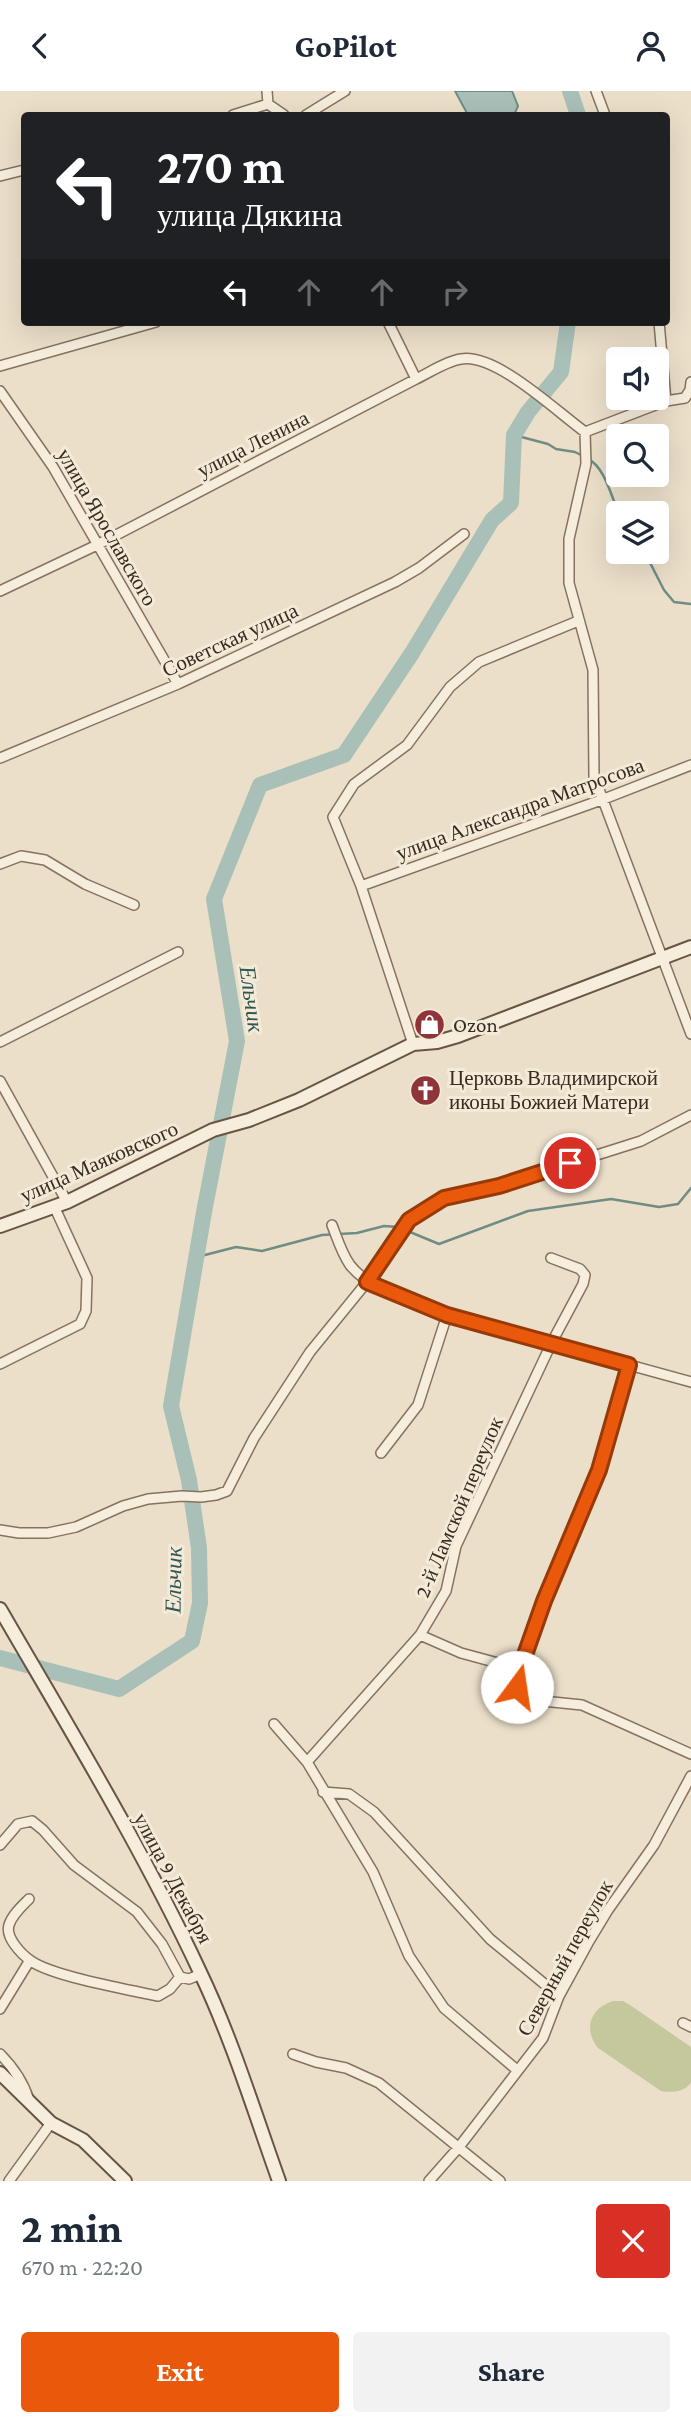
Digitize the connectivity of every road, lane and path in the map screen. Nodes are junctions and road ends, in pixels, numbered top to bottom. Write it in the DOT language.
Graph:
graph roads {
  1 [pos="267,91"];
  2 [pos="345,91"];
  3 [pos="596,91"];
  4 [pos="268,104"];
  5 [pos="243,112"];
  6 [pos="280,112"];
  7 [pos="311,112"];
  8 [pos="604,112"];
  9 [pos="21,171"];
  10 [pos="0,176"];
  11 [pos="142,326"];
  12 [pos="390,326"];
  13 [pos="659,326"];
  14 [pos="661,347"];
  15 [pos="0,366"];
  16 [pos="416,379"];
  17 [pos="691,382"];
  18 [pos="0,391"];
  19 [pos="669,401"];
  20 [pos="642,410"];
  21 [pos="585,432"];
  22 [pos="464,534"];
  23 [pos="97,545"];
  24 [pos="0,591"];
  25 [pos="578,621"];
  26 [pos="178,684"];
  27 [pos="0,758"];
  28 [pos="691,765"];
  29 [pos="604,799"];
  30 [pos="0,863"];
  31 [pos="361,886"];
  32 [pos="134,905"];
  33 [pos="691,947"];
  34 [pos="178,952"];
  35 [pos="663,957"];
  36 [pos="691,1034"];
  37 [pos="0,1042"];
  38 [pos="413,1044"];
  39 [pos="0,1081"];
  40 [pos="691,1115"];
  41 [pos="67,1202"];
  42 [pos="54,1206"];
  43 [pos="332,1225"];
  44 [pos="0,1226"];
  45 [pos="551,1258"];
  46 [pos="367,1282"];
  47 [pos="447,1315"];
  48 [pos="552,1342"];
  49 [pos="0,1364"];
  50 [pos="629,1365"];
  51 [pos="691,1382"];
  52 [pos="381,1453"];
  53 [pos="0,1529"];
  54 [pos="0,1609"];
  55 [pos="420,1635"];
  56 [pos="520,1669"];
  57 [pos="274,1724"];
  58 [pos="691,1753"];
  59 [pos="307,1762"];
  60 [pos="691,1776"];
  61 [pos="323,1791"];
  62 [pos="0,1845"];
  63 [pos="29,1899"];
  64 [pos="30,1960"];
  65 [pos="201,1974"];
  66 [pos="180,1977"];
  67 [pos="559,1996"];
  68 [pos="0,2009"];
  69 [pos="0,2054"];
  70 [pos="293,2054"];
  71 [pos="517,2070"];
  72 [pos="0,2073"];
  73 [pos="30,2102"];
  74 [pos="51,2123"];
  75 [pos="459,2147"];
  76 [pos="9,2181"];
  77 [pos="125,2181"];
  78 [pos="279,2181"];
  79 [pos="429,2181"];
  80 [pos="500,2181"];
  1 -- 4 [label="street"];
  2 -- 7 [label="street"];
  3 -- 8 [label="street"];
  4 -- 5 [label="street"];
  4 -- 6 [label="street"];
  9 -- 10 [label="street"];
  11 -- 15 [label="street"];
  12 -- 16 [label="street"];
  13 -- 14 [label="street"];
  16 -- 21 [label="street, улица Ленина"];
  16 -- 23 [label="street, улица Ленина"];
  17 -- 19 [label="street"];
  18 -- 23 [label="street, улица Ярославского"];
  20 -- 21 [label="street"];
  21 -- 25 [label="street"];
  22 -- 26 [label="street, Советская улица"];
  23 -- 24 [label="street, улица Ленина"];
  23 -- 26 [label="street, улица Ярославского"];
  25 -- 29 [label="street"];
  25 -- 31 [label="street"];
  26 -- 27 [label="street, Советская улица"];
  28 -- 29 [label="street, улица Александра Матросова"];
  29 -- 31 [label="street, улица Александра Матросова"];
  29 -- 35 [label="street"];
  30 -- 32 [label="street"];
  31 -- 38 [label="street"];
  33 -- 35 [label="main road"];
  34 -- 37 [label="street"];
  35 -- 36 [label="street"];
  35 -- 38 [label="main road"];
  38 -- 41 [label="main road, улица Маяковского"];
  39 -- 41 [label="street"];
  40 -- 46 [label="street"];
  41 -- 42 [label="main road, улица Маяковского"];
  42 -- 44 [label="main road, улица Маяковского"];
  42 -- 49 [label="street"];
  43 -- 46 [label="street"];
  45 -- 48 [label="street, 2-й Ламской переулок"];
  46 -- 47 [label="street"];
  46 -- 53 [label="street"];
  47 -- 48 [label="street"];
  47 -- 52 [label="street"];
  48 -- 50 [label="street"];
  48 -- 55 [label="street, 2-й Ламской переулок"];
  50 -- 51 [label="street"];
  50 -- 56 [label="street"];
  54 -- 65 [label="main road, улица 9 Декабря"];
  55 -- 56 [label="street"];
  55 -- 59 [label="street, 2-й Ламской переулок"];
  56 -- 58 [label="street"];
  57 -- 59 [label="street"];
  59 -- 61 [label="street"];
  60 -- 67 [label="street, Северный переулок"];
  61 -- 67 [label="street"];
  61 -- 71 [label="street"];
  62 -- 66 [label="street"];
  63 -- 64 [label="street"];
  64 -- 66 [label="street"];
  64 -- 68 [label="street"];
  65 -- 66 [label="street"];
  65 -- 78 [label="main road, улица 9 Декабря"];
  67 -- 71 [label="street, Северный переулок"];
  69 -- 73 [label="street"];
  70 -- 75 [label="street"];
  71 -- 75 [label="street, Северный переулок"];
  72 -- 73 [label="main road"];
  73 -- 74 [label="main road"];
  74 -- 76 [label="street"];
  74 -- 77 [label="main road"];
  75 -- 79 [label="street, Северный переулок"];
  75 -- 80 [label="street"];
}
